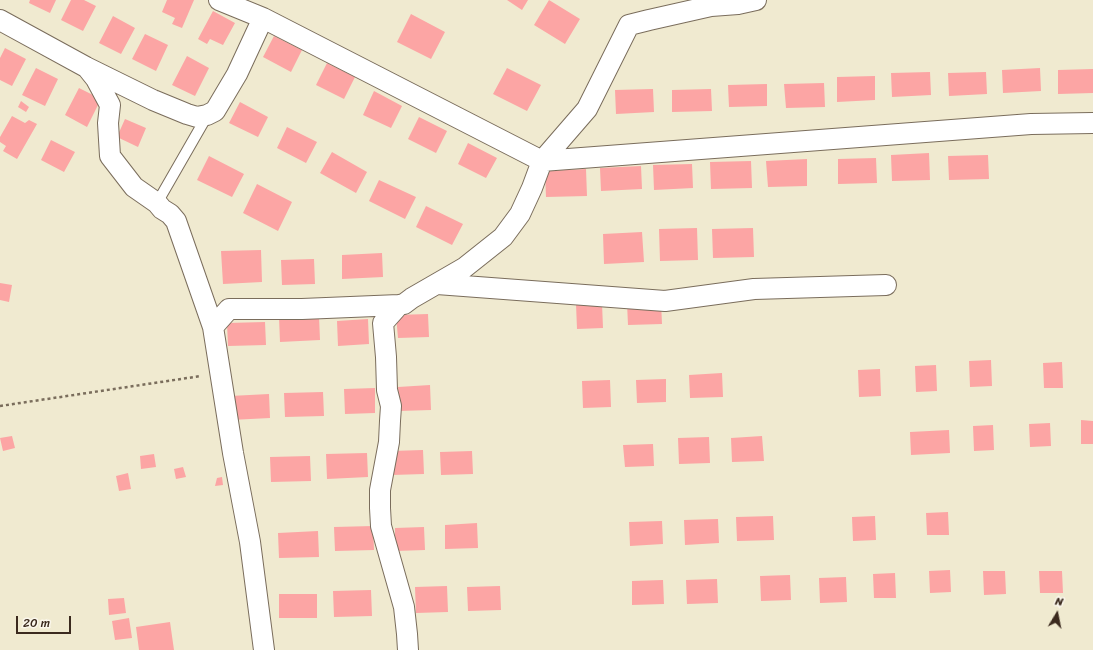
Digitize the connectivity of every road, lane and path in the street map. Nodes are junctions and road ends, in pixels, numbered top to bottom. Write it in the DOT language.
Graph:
graph roads {
  1 [pos="219,0"];
  2 [pos="756,0"];
  3 [pos="263,18"];
  4 [pos="0,20"];
  5 [pos="86,67"];
  6 [pos="207,115"];
  7 [pos="1093,122"];
  8 [pos="542,160"];
  9 [pos="157,202"];
  10 [pos="437,284"];
  11 [pos="886,285"];
  12 [pos="399,305"];
  13 [pos="363,306"];
  14 [pos="383,323"];
  15 [pos="213,327"];
  16 [pos="220,373"];
  17 [pos="0,406"];
  18 [pos="264,650"];
  19 [pos="408,650"];
  1 -- 3 [label="street"];
  2 -- 8 [label="street"];
  3 -- 6 [label="street"];
  3 -- 8 [label="street"];
  4 -- 5 [label="street"];
  5 -- 6 [label="street"];
  5 -- 9 [label="street"];
  6 -- 9 [label="lane"];
  7 -- 8 [label="street"];
  8 -- 10 [label="street"];
  9 -- 15 [label="street"];
  10 -- 11 [label="street"];
  10 -- 12 [label="street"];
  12 -- 13 [label="street"];
  12 -- 14 [label="street"];
  13 -- 14 [label="street"];
  13 -- 15 [label="street"];
  14 -- 19 [label="street"];
  15 -- 16 [label="street"];
  16 -- 17 [label="path"];
  16 -- 18 [label="street"];
}
